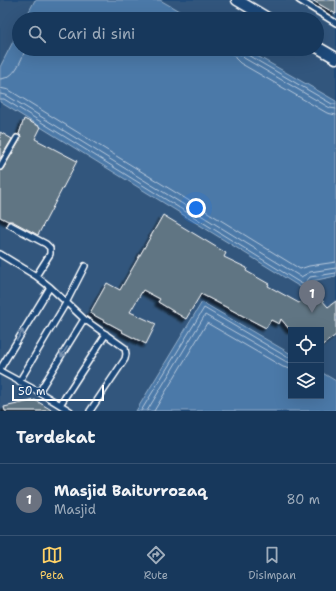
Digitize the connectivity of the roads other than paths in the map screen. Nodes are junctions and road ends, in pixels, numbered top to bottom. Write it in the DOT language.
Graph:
graph roads {
  1 [pos="237,0"];
  2 [pos="299,0"];
  3 [pos="257,12"];
  4 [pos="318,12"];
  5 [pos="324,16"];
  6 [pos="336,23"];
  7 [pos="324,51"];
  8 [pos="336,58"];
  9 [pos="17,138"];
  10 [pos="0,167"];
  11 [pos="10,225"];
  12 [pos="0,254"];
  13 [pos="85,266"];
  14 [pos="36,276"];
  15 [pos="50,287"];
  16 [pos="66,302"];
  17 [pos="84,319"];
  18 [pos="106,334"];
  19 [pos="0,370"];
  20 [pos="19,382"];
  21 [pos="39,392"];
  22 [pos="60,405"];
  23 [pos="70,411"];
  24 [pos="90,411"];
  1 -- 3 [label="street"];
  2 -- 4 [label="lane"];
  5 -- 6 [label="lane"];
  7 -- 8 [label="street"];
  9 -- 10 [label="lane"];
  11 -- 14 [label="lane"];
  12 -- 14 [label="lane"];
  13 -- 16 [label="lane"];
  14 -- 15 [label="lane"];
  15 -- 16 [label="lane"];
  19 -- 15 [label="lane, one-way"];
  16 -- 17 [label="lane"];
  16 -- 20 [label="lane"];
  17 -- 18 [label="lane"];
  17 -- 21 [label="lane, one-way"];
  18 -- 22 [label="lane"];
  18 -- 24 [label="lane"];
  19 -- 20 [label="lane"];
  20 -- 21 [label="lane"];
  21 -- 22 [label="lane"];
  22 -- 23 [label="lane"];
}
